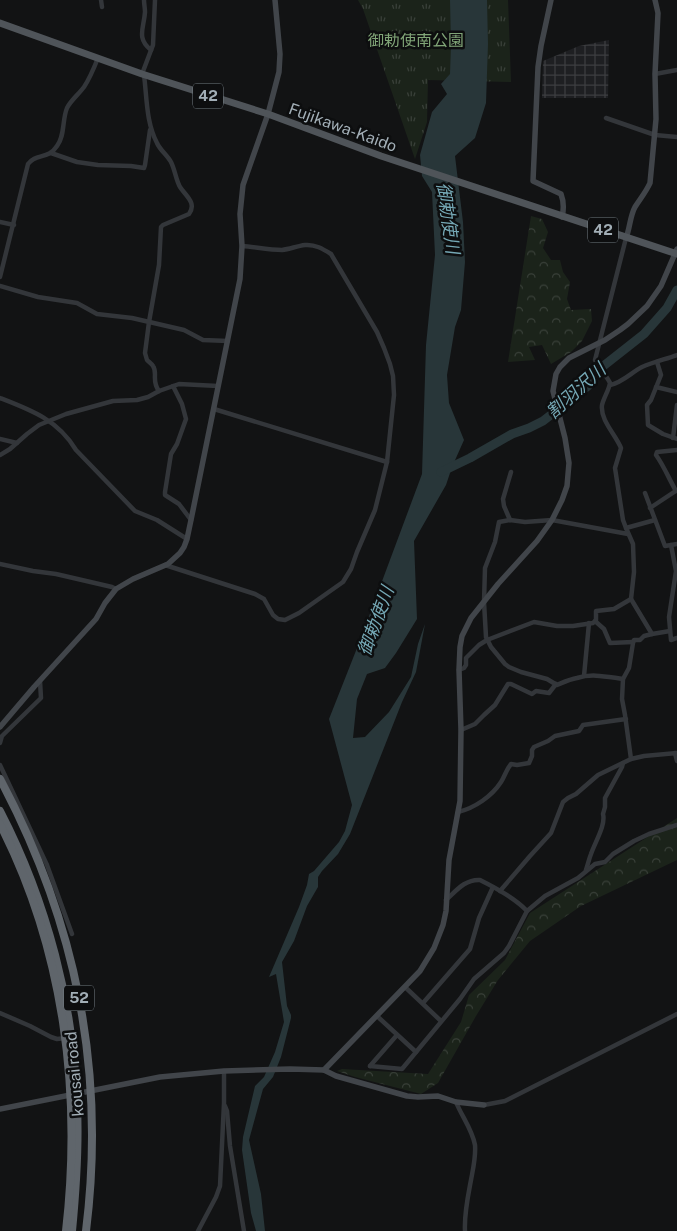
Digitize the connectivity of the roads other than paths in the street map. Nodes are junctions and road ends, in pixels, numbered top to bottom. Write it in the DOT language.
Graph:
graph roads {
  1 [pos="101,0"];
  2 [pos="144,0"];
  3 [pos="155,0"];
  4 [pos="275,0"];
  5 [pos="551,0"];
  6 [pos="655,0"];
  7 [pos="102,7"];
  8 [pos="0,23"];
  9 [pos="151,50"];
  10 [pos="98,58"];
  11 [pos="677,70"];
  12 [pos="143,74"];
  13 [pos="655,74"];
  14 [pos="268,114"];
  15 [pos="606,118"];
  16 [pos="150,128"];
  17 [pos="655,135"];
  18 [pos="677,137"];
  19 [pos="51,153"];
  20 [pos="562,217"];
  21 [pos="0,222"];
  22 [pos="14,225"];
  23 [pos="626,238"];
  24 [pos="242,246"];
  25 [pos="676,252"];
  26 [pos="0,277"];
  27 [pos="0,286"];
  28 [pos="149,322"];
  29 [pos="228,341"];
  30 [pos="599,343"];
  31 [pos="677,355"];
  32 [pos="657,362"];
  33 [pos="610,385"];
  34 [pos="174,386"];
  35 [pos="218,386"];
  36 [pos="656,387"];
  37 [pos="159,391"];
  38 [pos="677,392"];
  39 [pos="0,398"];
  40 [pos="677,405"];
  41 [pos="214,409"];
  42 [pos="49,420"];
  43 [pos="675,438"];
  44 [pos="0,439"];
  45 [pos="16,443"];
  46 [pos="677,450"];
  47 [pos="0,455"];
  48 [pos="387,462"];
  49 [pos="511,472"];
  50 [pos="677,490"];
  51 [pos="645,493"];
  52 [pos="650,508"];
  53 [pos="191,520"];
  54 [pos="510,520"];
  55 [pos="552,520"];
  56 [pos="655,520"];
  57 [pos="626,528"];
  58 [pos="628,534"];
  59 [pos="186,539"];
  60 [pos="677,544"];
  61 [pos="671,545"];
  62 [pos="0,564"];
  63 [pos="165,565"];
  64 [pos="116,589"];
  65 [pos="631,600"];
  66 [pos="484,602"];
  67 [pos="595,621"];
  68 [pos="588,623"];
  69 [pos="670,631"];
  70 [pos="652,634"];
  71 [pos="677,638"];
  72 [pos="487,640"];
  73 [pos="633,642"];
  74 [pos="459,670"];
  75 [pos="584,676"];
  76 [pos="623,679"];
  77 [pos="40,681"];
  78 [pos="556,684"];
  79 [pos="626,719"];
  80 [pos="0,727"];
  81 [pos="460,730"];
  82 [pos="0,743"];
  83 [pos="676,753"];
  84 [pos="631,760"];
  85 [pos="677,761"];
  86 [pos="623,763"];
  87 [pos="0,765"];
  88 [pos="0,779"];
  89 [pos="0,811"];
  90 [pos="458,812"];
  91 [pos="0,824"];
  92 [pos="677,825"];
  93 [pos="586,870"];
  94 [pos="493,887"];
  95 [pos="500,891"];
  96 [pos="446,900"];
  97 [pos="527,911"];
  98 [pos="72,934"];
  99 [pos="404,987"];
  100 [pos="423,1003"];
  101 [pos="0,1013"];
  102 [pos="677,1014"];
  103 [pos="377,1016"];
  104 [pos="441,1021"];
  105 [pos="397,1035"];
  106 [pos="66,1038"];
  107 [pos="416,1052"];
  108 [pos="324,1070"];
  109 [pos="226,1071"];
  110 [pos="91,1090"];
  111 [pos="71,1094"];
  112 [pos="456,1102"];
  113 [pos="224,1103"];
  114 [pos="484,1105"];
  115 [pos="0,1110"];
  116 [pos="66,1231"];
  117 [pos="72,1231"];
  118 [pos="86,1231"];
  119 [pos="198,1231"];
  120 [pos="244,1231"];
  121 [pos="466,1231"];
  1 -- 7 [label="street"];
  2 -- 9 [label="street"];
  3 -- 9 [label="street"];
  4 -- 14 [label="street"];
  5 -- 20 [label="street"];
  6 -- 13 [label="street"];
  8 -- 10 [label="main road, Fujikawa-Kaido / 42"];
  9 -- 12 [label="street"];
  10 -- 12 [label="main road, Fujikawa-Kaido / 42"];
  10 -- 19 [label="street"];
  11 -- 13 [label="street"];
  12 -- 14 [label="main road, Fujikawa-Kaido / 42"];
  12 -- 16 [label="street"];
  13 -- 17 [label="street"];
  14 -- 20 [label="main road, Fujikawa-Kaido / 42"];
  14 -- 24 [label="street"];
  15 -- 17 [label="street"];
  16 -- 19 [label="street"];
  16 -- 28 [label="street"];
  17 -- 18 [label="street"];
  17 -- 23 [label="street"];
  19 -- 22 [label="street"];
  20 -- 23 [label="main road, Fujikawa-Kaido / 42"];
  21 -- 22 [label="street"];
  22 -- 26 [label="street"];
  23 -- 25 [label="main road, Fujikawa-Kaido / 42"];
  23 -- 30 [label="street"];
  24 -- 29 [label="street"];
  24 -- 48 [label="street"];
  25 -- 30 [label="street"];
  27 -- 28 [label="street"];
  28 -- 29 [label="street"];
  28 -- 37 [label="street"];
  29 -- 35 [label="street"];
  30 -- 33 [label="street"];
  30 -- 55 [label="street"];
  31 -- 32 [label="street"];
  32 -- 33 [label="street"];
  32 -- 36 [label="street"];
  33 -- 57 [label="street"];
  34 -- 35 [label="street"];
  34 -- 37 [label="street"];
  34 -- 53 [label="street"];
  35 -- 41 [label="street"];
  36 -- 38 [label="street"];
  36 -- 43 [label="street"];
  37 -- 42 [label="street"];
  39 -- 42 [label="street"];
  40 -- 43 [label="street"];
  41 -- 48 [label="street"];
  41 -- 53 [label="street"];
  42 -- 45 [label="street"];
  42 -- 59 [label="street"];
  44 -- 45 [label="street"];
  45 -- 47 [label="street"];
  46 -- 50 [label="street"];
  48 -- 63 [label="street"];
  49 -- 54 [label="street"];
  50 -- 52 [label="street"];
  51 -- 52 [label="street"];
  52 -- 56 [label="street"];
  53 -- 59 [label="street"];
  54 -- 55 [label="street"];
  54 -- 66 [label="street"];
  55 -- 58 [label="street"];
  55 -- 66 [label="street"];
  56 -- 57 [label="street"];
  56 -- 61 [label="street"];
  57 -- 58 [label="street"];
  58 -- 65 [label="street"];
  59 -- 63 [label="street"];
  60 -- 61 [label="street"];
  61 -- 69 [label="street"];
  62 -- 64 [label="street"];
  63 -- 64 [label="street"];
  64 -- 77 [label="street"];
  65 -- 67 [label="street"];
  65 -- 70 [label="street"];
  66 -- 72 [label="street"];
  66 -- 74 [label="street"];
  67 -- 68 [label="street"];
  67 -- 73 [label="street"];
  68 -- 72 [label="street"];
  68 -- 75 [label="street"];
  69 -- 70 [label="street"];
  69 -- 71 [label="street"];
  70 -- 73 [label="street"];
  72 -- 74 [label="street"];
  72 -- 78 [label="street"];
  73 -- 76 [label="street"];
  74 -- 81 [label="street"];
  75 -- 76 [label="street"];
  75 -- 78 [label="street"];
  76 -- 79 [label="street"];
  77 -- 80 [label="street"];
  77 -- 82 [label="street"];
  78 -- 81 [label="street"];
  79 -- 84 [label="street"];
  79 -- 90 [label="street"];
  81 -- 90 [label="street"];
  83 -- 84 [label="street"];
  83 -- 85 [label="street"];
  84 -- 86 [label="street"];
  86 -- 93 [label="street"];
  86 -- 95 [label="street"];
  87 -- 98 [label="street"];
  88 -- 110 [label="highway, kousai road / 52"];
  89 -- 117 [label="highway"];
  90 -- 96 [label="street"];
  91 -- 106 [label="highway, kousai road / 52"];
  92 -- 93 [label="street"];
  93 -- 97 [label="street"];
  94 -- 95 [label="street"];
  94 -- 96 [label="street"];
  94 -- 100 [label="street"];
  95 -- 97 [label="street"];
  96 -- 99 [label="street"];
  97 -- 104 [label="street"];
  99 -- 100 [label="street"];
  99 -- 103 [label="street"];
  100 -- 104 [label="street"];
  101 -- 106 [label="street"];
  102 -- 114 [label="street"];
  103 -- 105 [label="street"];
  103 -- 108 [label="street"];
  104 -- 107 [label="street"];
  105 -- 107 [label="street"];
  105 -- 107 [label="street"];
  106 -- 111 [label="highway, kousai road / 52"];
  108 -- 109 [label="street"];
  108 -- 112 [label="street"];
  109 -- 110 [label="street"];
  109 -- 113 [label="street"];
  110 -- 111 [label="street"];
  110 -- 118 [label="highway, kousai road / 52"];
  111 -- 115 [label="street"];
  111 -- 116 [label="highway, kousai road / 52"];
  112 -- 114 [label="street"];
  112 -- 121 [label="street"];
  113 -- 119 [label="street"];
  113 -- 120 [label="street"];
}
